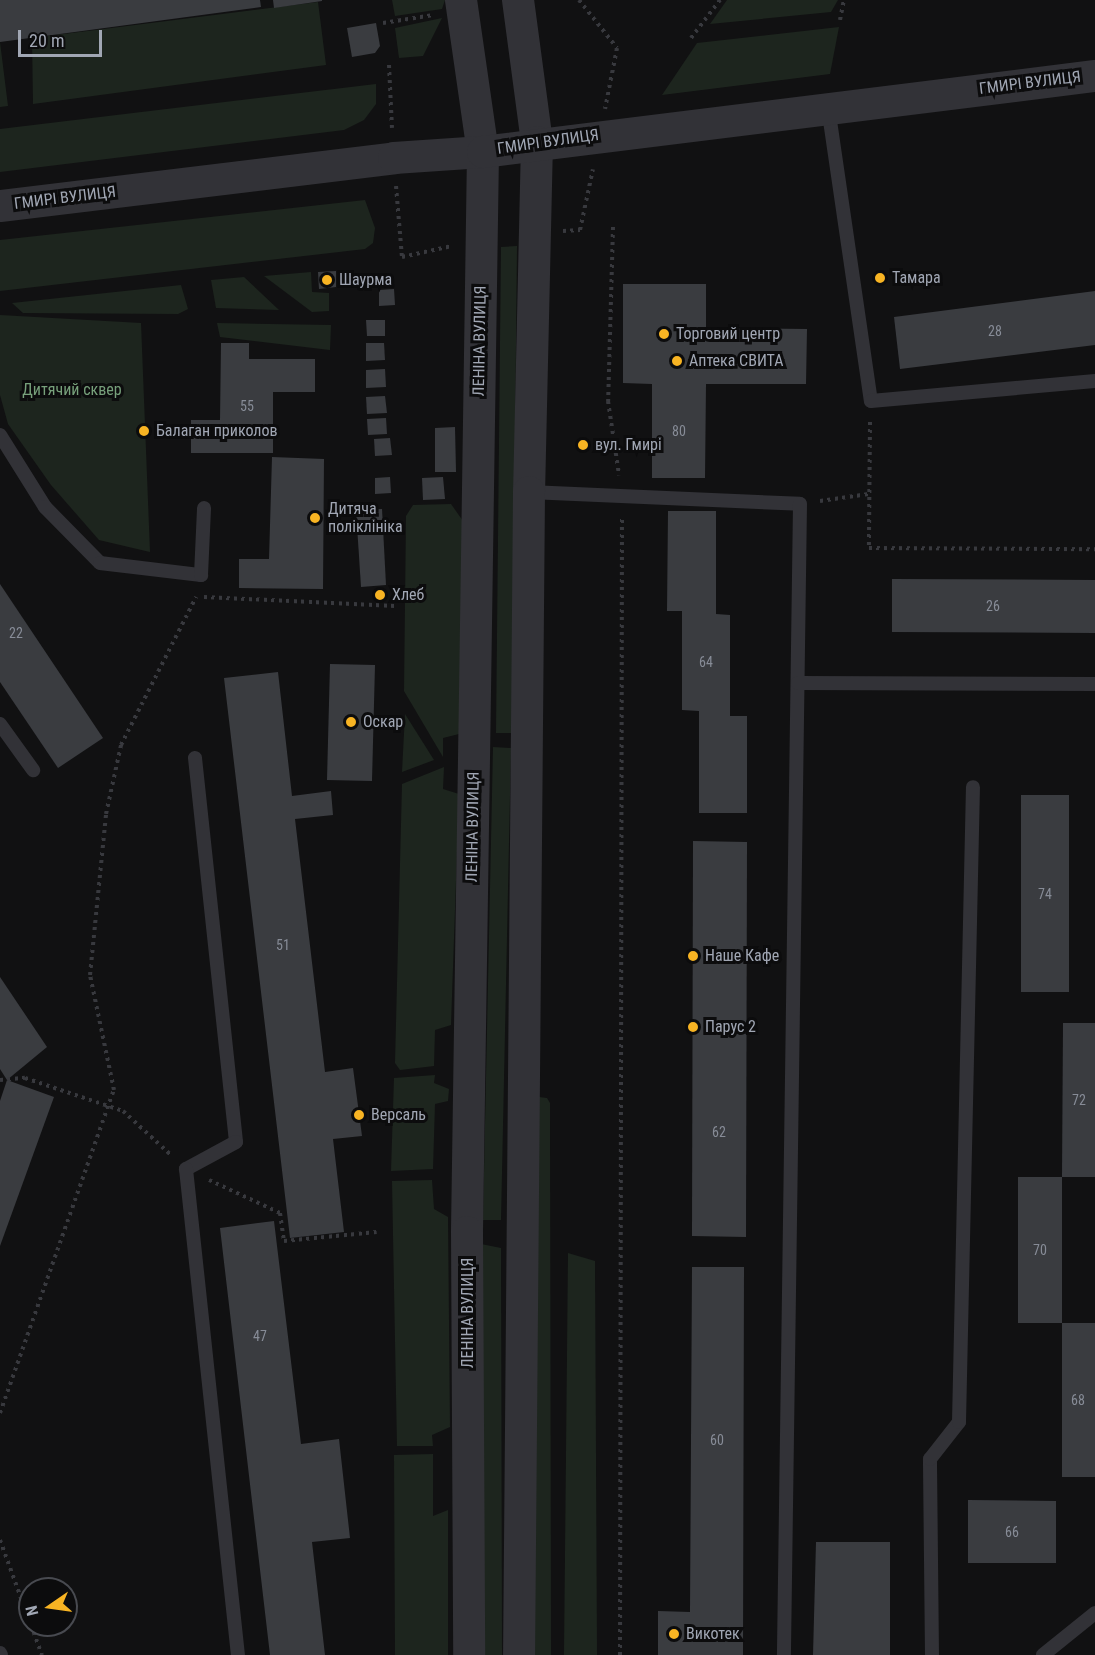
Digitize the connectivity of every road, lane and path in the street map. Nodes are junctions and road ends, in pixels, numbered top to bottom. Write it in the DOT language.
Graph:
graph roads {
  1 [pos="461,0"];
  2 [pos="518,0"];
  3 [pos="579,0"];
  4 [pos="720,0"];
  5 [pos="844,0"];
  6 [pos="840,20"];
  7 [pos="691,38"];
  8 [pos="617,48"];
  9 [pos="1095,75"];
  10 [pos="828,107"];
  11 [pos="537,142"];
  12 [pos="483,152"];
  13 [pos="0,206"];
  14 [pos="613,227"];
  15 [pos="1095,381"];
  16 [pos="871,401"];
  17 [pos="0,435"];
  18 [pos="529,492"];
  19 [pos="870,494"];
  20 [pos="622,497"];
  21 [pos="800,504"];
  22 [pos="204,508"];
  23 [pos="1095,549"];
  24 [pos="395,606"];
  25 [pos="798,683"];
  26 [pos="1095,684"];
  27 [pos="0,724"];
  28 [pos="195,758"];
  29 [pos="33,770"];
  30 [pos="973,786"];
  31 [pos="0,1413"];
  32 [pos="0,1540"];
  33 [pos="18,1590"];
  34 [pos="1095,1613"];
  35 [pos="35,1637"];
  36 [pos="42,1655"];
  37 [pos="238,1655"];
  38 [pos="469,1655"];
  39 [pos="519,1655"];
  40 [pos="620,1655"];
  41 [pos="784,1655"];
  42 [pos="932,1655"];
  43 [pos="1043,1655"];
  1 -- 12 [label="street, ЛЕНІНА ВУЛИЦЯ"];
  2 -- 11 [label="street"];
  3 -- 8 [label="path"];
  4 -- 7 [label="path"];
  5 -- 6 [label="path"];
  9 -- 10 [label="street, ГМИРІ ВУЛИЦЯ"];
  10 -- 11 [label="street, ГМИРІ ВУЛИЦЯ"];
  10 -- 16 [label="lane"];
  11 -- 12 [label="street, ГМИРІ ВУЛИЦЯ"];
  11 -- 18 [label="street"];
  12 -- 13 [label="street, ГМИРІ ВУЛИЦЯ"];
  12 -- 38 [label="street, ЛЕНІНА ВУЛИЦЯ"];
  14 -- 20 [label="path"];
  15 -- 16 [label="lane"];
  16 -- 19 [label="path"];
  17 -- 22 [label="lane"];
  18 -- 20 [label="lane"];
  18 -- 39 [label="street"];
  19 -- 21 [label="path"];
  19 -- 23 [label="path"];
  20 -- 21 [label="lane"];
  20 -- 40 [label="path"];
  21 -- 25 [label="lane"];
  24 -- 31 [label="path"];
  25 -- 26 [label="lane"];
  25 -- 41 [label="lane"];
  27 -- 29 [label="lane"];
  28 -- 37 [label="lane"];
  30 -- 42 [label="lane"];
  32 -- 33 [label="path"];
  34 -- 43 [label="lane"];
  35 -- 36 [label="path"];
}
